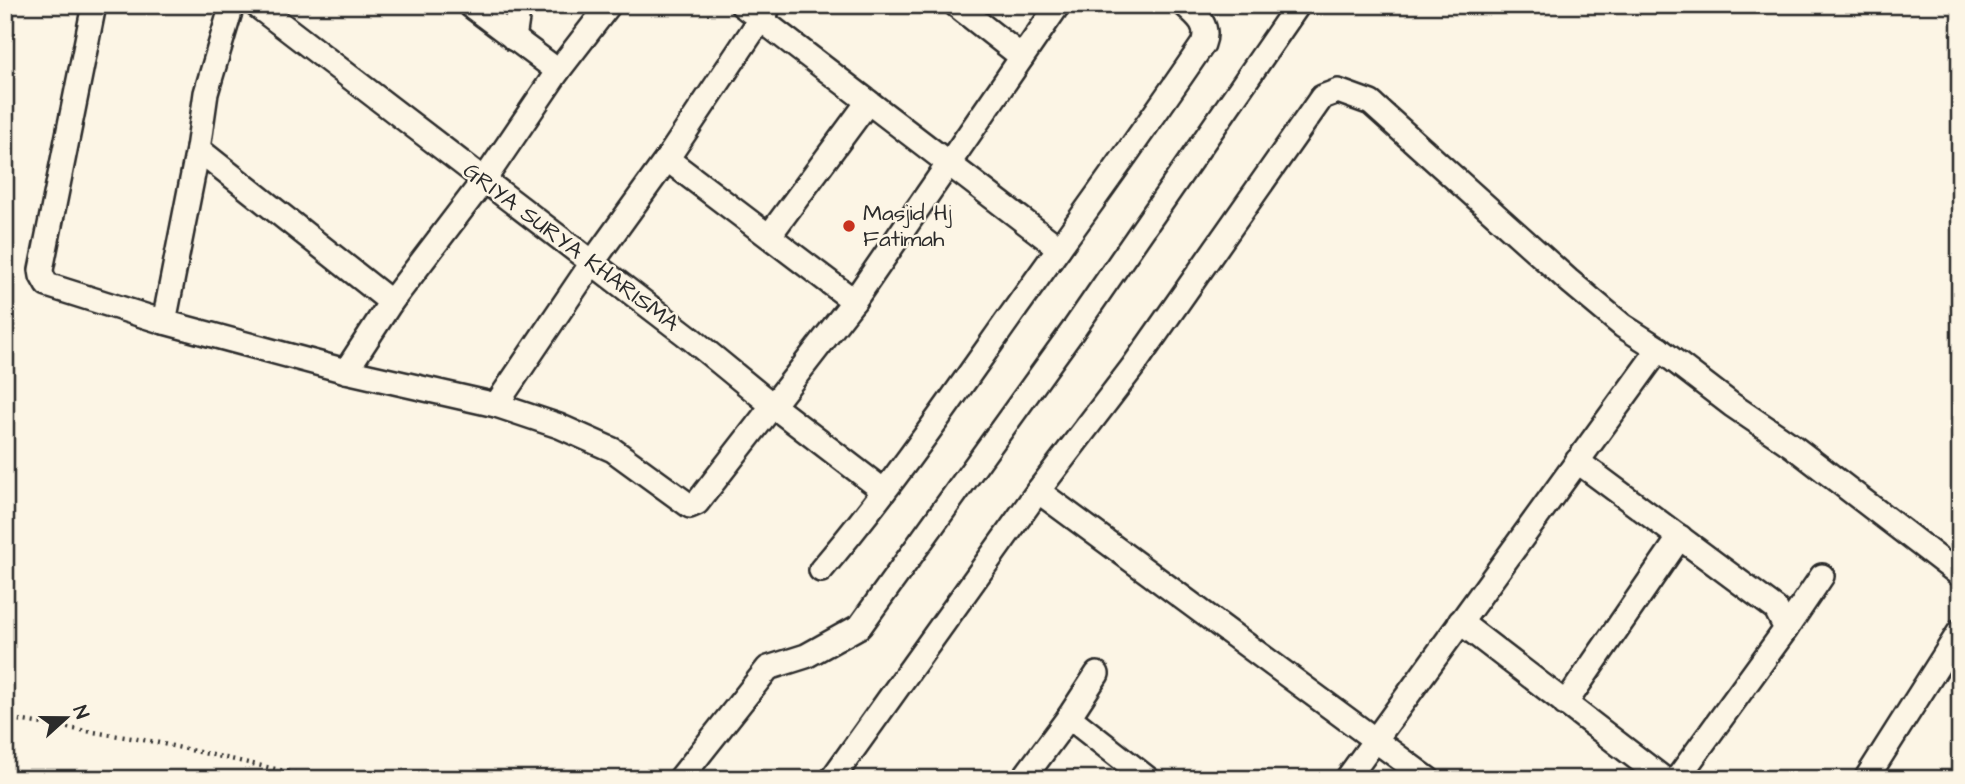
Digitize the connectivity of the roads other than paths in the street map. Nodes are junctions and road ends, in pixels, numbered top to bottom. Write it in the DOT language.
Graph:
graph roads {
  1 [pos="94,5"];
  2 [pos="232,5"];
  3 [pos="256,5"];
  4 [pos="470,5"];
  5 [pos="519,5"];
  6 [pos="609,5"];
  7 [pos="956,5"];
  8 [pos="1058,5"];
  9 [pos="1185,5"];
  10 [pos="1298,5"];
  11 [pos="757,10"];
  12 [pos="514,38"];
  13 [pos="1022,57"];
  14 [pos="558,71"];
  15 [pos="868,102"];
  16 [pos="198,149"];
  17 [pos="667,159"];
  18 [pos="949,164"];
  19 [pos="484,180"];
  20 [pos="769,236"];
  21 [pos="1059,248"];
  22 [pos="592,263"];
  23 [pos="853,301"];
  24 [pos="391,302"];
  25 [pos="164,321"];
  26 [pos="1659,349"];
  27 [pos="346,371"];
  28 [pos="496,405"];
  29 [pos="772,405"];
  30 [pos="1577,461"];
  31 [pos="884,491"];
  32 [pos="1038,491"];
  33 [pos="1680,537"];
  34 [pos="821,570"];
  35 [pos="1960,575"];
  36 [pos="1822,576"];
  37 [pos="1460,622"];
  38 [pos="1786,629"];
  39 [pos="1960,631"];
  40 [pos="1097,674"];
  41 [pos="1565,704"];
  42 [pos="1069,717"];
  43 [pos="1374,739"];
  44 [pos="680,779"];
  45 [pos="832,779"];
  46 [pos="1023,779"];
  47 [pos="1148,779"];
  48 [pos="1347,779"];
  49 [pos="1428,779"];
  50 [pos="1664,779"];
  51 [pos="1677,779"];
  52 [pos="1866,779"];
  1 -- 25 [label="street"];
  2 -- 16 [label="street"];
  3 -- 19 [label="street, GRIYA SURYA KHARISMA"];
  4 -- 12 [label="street"];
  5 -- 12 [label="street"];
  6 -- 14 [label="street"];
  7 -- 13 [label="street"];
  8 -- 13 [label="street"];
  9 -- 21 [label="street"];
  10 -- 44 [label="street"];
  11 -- 15 [label="street"];
  11 -- 17 [label="street"];
  12 -- 14 [label="street"];
  13 -- 18 [label="street"];
  14 -- 19 [label="street"];
  15 -- 18 [label="street"];
  15 -- 20 [label="street"];
  16 -- 24 [label="street"];
  16 -- 25 [label="street"];
  17 -- 20 [label="street"];
  17 -- 22 [label="street"];
  18 -- 21 [label="street"];
  18 -- 23 [label="street"];
  19 -- 22 [label="street, GRIYA SURYA KHARISMA"];
  19 -- 24 [label="street"];
  20 -- 23 [label="street"];
  21 -- 31 [label="street"];
  22 -- 28 [label="street"];
  22 -- 29 [label="street, GRIYA SURYA KHARISMA"];
  23 -- 29 [label="street"];
  24 -- 27 [label="street"];
  25 -- 27 [label="street"];
  26 -- 30 [label="street"];
  26 -- 32 [label="street"];
  26 -- 35 [label="street"];
  27 -- 28 [label="street"];
  28 -- 29 [label="street"];
  29 -- 31 [label="street, GRIYA SURYA KHARISMA"];
  30 -- 33 [label="street"];
  30 -- 37 [label="street"];
  31 -- 34 [label="street"];
  32 -- 43 [label="street"];
  32 -- 45 [label="street"];
  33 -- 38 [label="street"];
  33 -- 41 [label="street"];
  36 -- 38 [label="street"];
  37 -- 41 [label="street"];
  37 -- 43 [label="street"];
  38 -- 51 [label="street"];
  39 -- 52 [label="street"];
  40 -- 42 [label="street"];
  41 -- 50 [label="street"];
  42 -- 46 [label="street"];
  42 -- 47 [label="street"];
  43 -- 48 [label="street"];
  43 -- 49 [label="street"];
}
